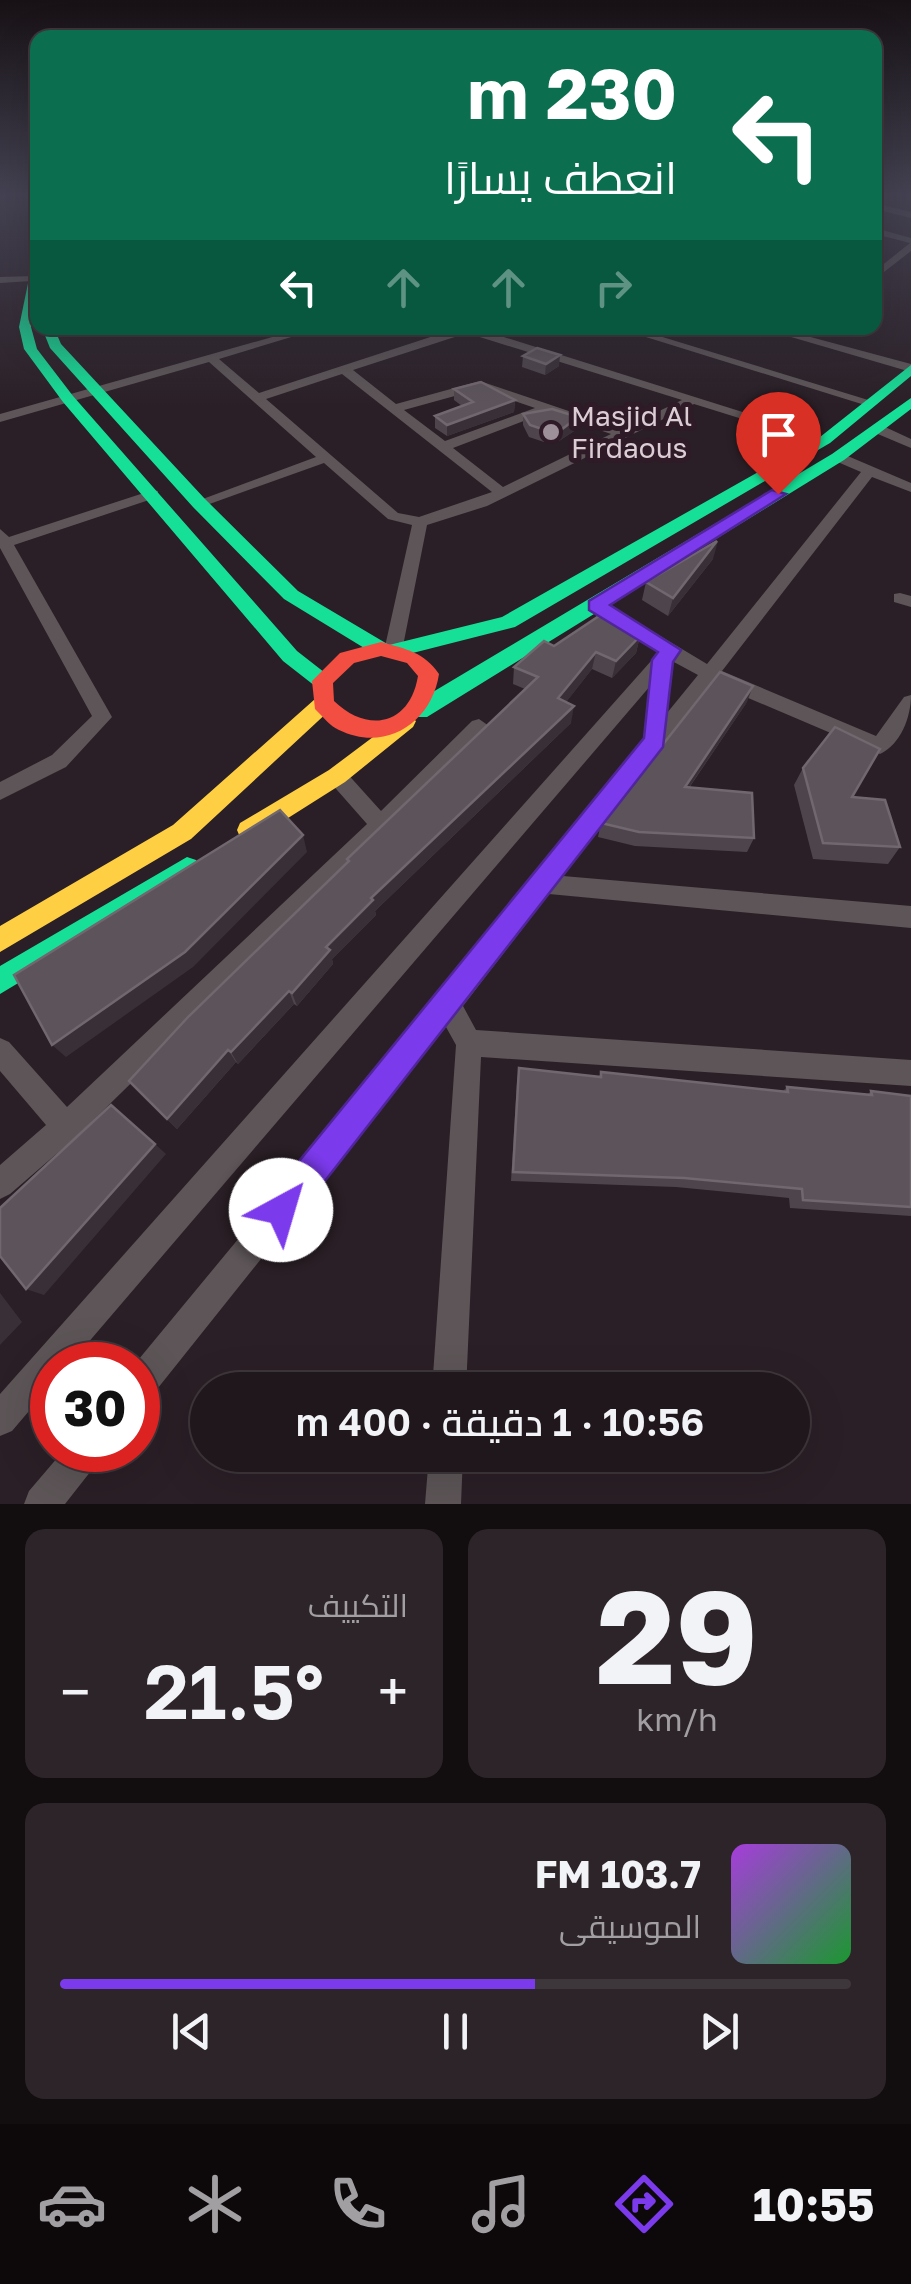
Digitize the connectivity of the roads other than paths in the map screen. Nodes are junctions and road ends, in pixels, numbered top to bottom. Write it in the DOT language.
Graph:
graph roads {
  1 [pos="30,269"];
  2 [pos="0,280"];
  3 [pos="30,294"];
  4 [pos="51,335"];
  5 [pos="291,335"];
  6 [pos="447,335"];
  7 [pos="489,335"];
  8 [pos="645,335"];
  9 [pos="791,335"];
  10 [pos="806,335"];
  11 [pos="802,338"];
  12 [pos="211,358"];
  13 [pos="911,369"];
  14 [pos="345,370"];
  15 [pos="99,390"];
  16 [pos="257,398"];
  17 [pos="68,399"];
  18 [pos="694,399"];
  19 [pos="911,402"];
  20 [pos="872,403"];
  21 [pos="549,407"];
  22 [pos="394,409"];
  23 [pos="0,418"];
  24 [pos="878,429"];
  25 [pos="622,434"];
  26 [pos="911,444"];
  27 [pos="442,447"];
  28 [pos="831,448"];
  29 [pos="326,458"];
  30 [pos="870,470"];
  31 [pos="911,488"];
  32 [pos="154,494"];
  33 [pos="502,494"];
  34 [pos="199,504"];
  35 [pos="420,522"];
  36 [pos="2,539"];
  37 [pos="596,605"];
  38 [pos="387,650"];
  39 [pos="667,655"];
  40 [pos="708,673"];
  41 [pos="323,693"];
  42 [pos="911,702"];
  43 [pos="412,716"];
  44 [pos="479,726"];
  45 [pos="655,741"];
  46 [pos="337,776"];
  47 [pos="0,792"];
  48 [pos="381,825"];
  49 [pos="236,838"];
  50 [pos="202,858"];
  51 [pos="543,884"];
  52 [pos="911,917"];
  53 [pos="0,940"];
  54 [pos="0,981"];
  55 [pos="448,1004"];
  56 [pos="469,1043"];
  57 [pos="0,1051"];
  58 [pos="911,1073"];
  59 [pos="66,1126"];
  60 [pos="0,1184"];
  61 [pos="160,1359"];
  62 [pos="451,1372"];
  63 [pos="0,1419"];
  64 [pos="68,1472"];
  65 [pos="445,1472"];
  66 [pos="42,1504"];
  67 [pos="443,1504"];
  1 -- 2 [label="street"];
  3 -- 17 [label="street"];
  4 -- 15 [label="street"];
  5 -- 12 [label="street"];
  6 -- 14 [label="street"];
  7 -- 18 [label="street"];
  8 -- 20 [label="street"];
  9 -- 11 [label="street"];
  10 -- 11 [label="street"];
  11 -- 13 [label="street"];
  12 -- 15 [label="street"];
  12 -- 16 [label="street"];
  13 -- 20 [label="street"];
  14 -- 16 [label="street"];
  14 -- 22 [label="street"];
  15 -- 17 [label="street"];
  15 -- 34 [label="street"];
  16 -- 29 [label="street"];
  17 -- 23 [label="street"];
  17 -- 32 [label="street"];
  18 -- 25 [label="street"];
  18 -- 28 [label="street"];
  19 -- 24 [label="street"];
  20 -- 28 [label="street"];
  21 -- 22 [label="street"];
  21 -- 25 [label="street"];
  21 -- 27 [label="street"];
  22 -- 27 [label="street"];
  24 -- 26 [label="street"];
  24 -- 28 [label="street"];
  25 -- 33 [label="street"];
  27 -- 33 [label="street"];
  28 -- 30 [label="street"];
  28 -- 37 [label="street"];
  28 -- 38 [label="street"];
  29 -- 34 [label="street"];
  29 -- 35 [label="street"];
  30 -- 31 [label="street"];
  30 -- 40 [label="street"];
  32 -- 36 [label="street"];
  32 -- 41 [label="street"];
  33 -- 35 [label="street"];
  34 -- 38 [label="street"];
  35 -- 38 [label="street"];
  36 -- 47 [label="street"];
  37 -- 39 [label="street"];
  37 -- 43 [label="street"];
  38 -- 41 [label="street"];
  38 -- 43 [label="street"];
  39 -- 40 [label="street"];
  39 -- 45 [label="street"];
  39 -- 63 [label="street"];
  40 -- 42 [label="street"];
  40 -- 45 [label="street"];
  41 -- 43 [label="street"];
  41 -- 53 [label="street"];
  43 -- 46 [label="street"];
  44 -- 48 [label="street"];
  45 -- 51 [label="street"];
  46 -- 48 [label="street"];
  46 -- 49 [label="street"];
  48 -- 59 [label="street"];
  50 -- 54 [label="street"];
  51 -- 52 [label="street"];
  51 -- 55 [label="street"];
  55 -- 56 [label="street"];
  55 -- 61 [label="street"];
  56 -- 58 [label="street"];
  56 -- 62 [label="street"];
  57 -- 59 [label="street"];
  59 -- 60 [label="street"];
  64 -- 66 [label="street"];
  65 -- 67 [label="street"];
}
